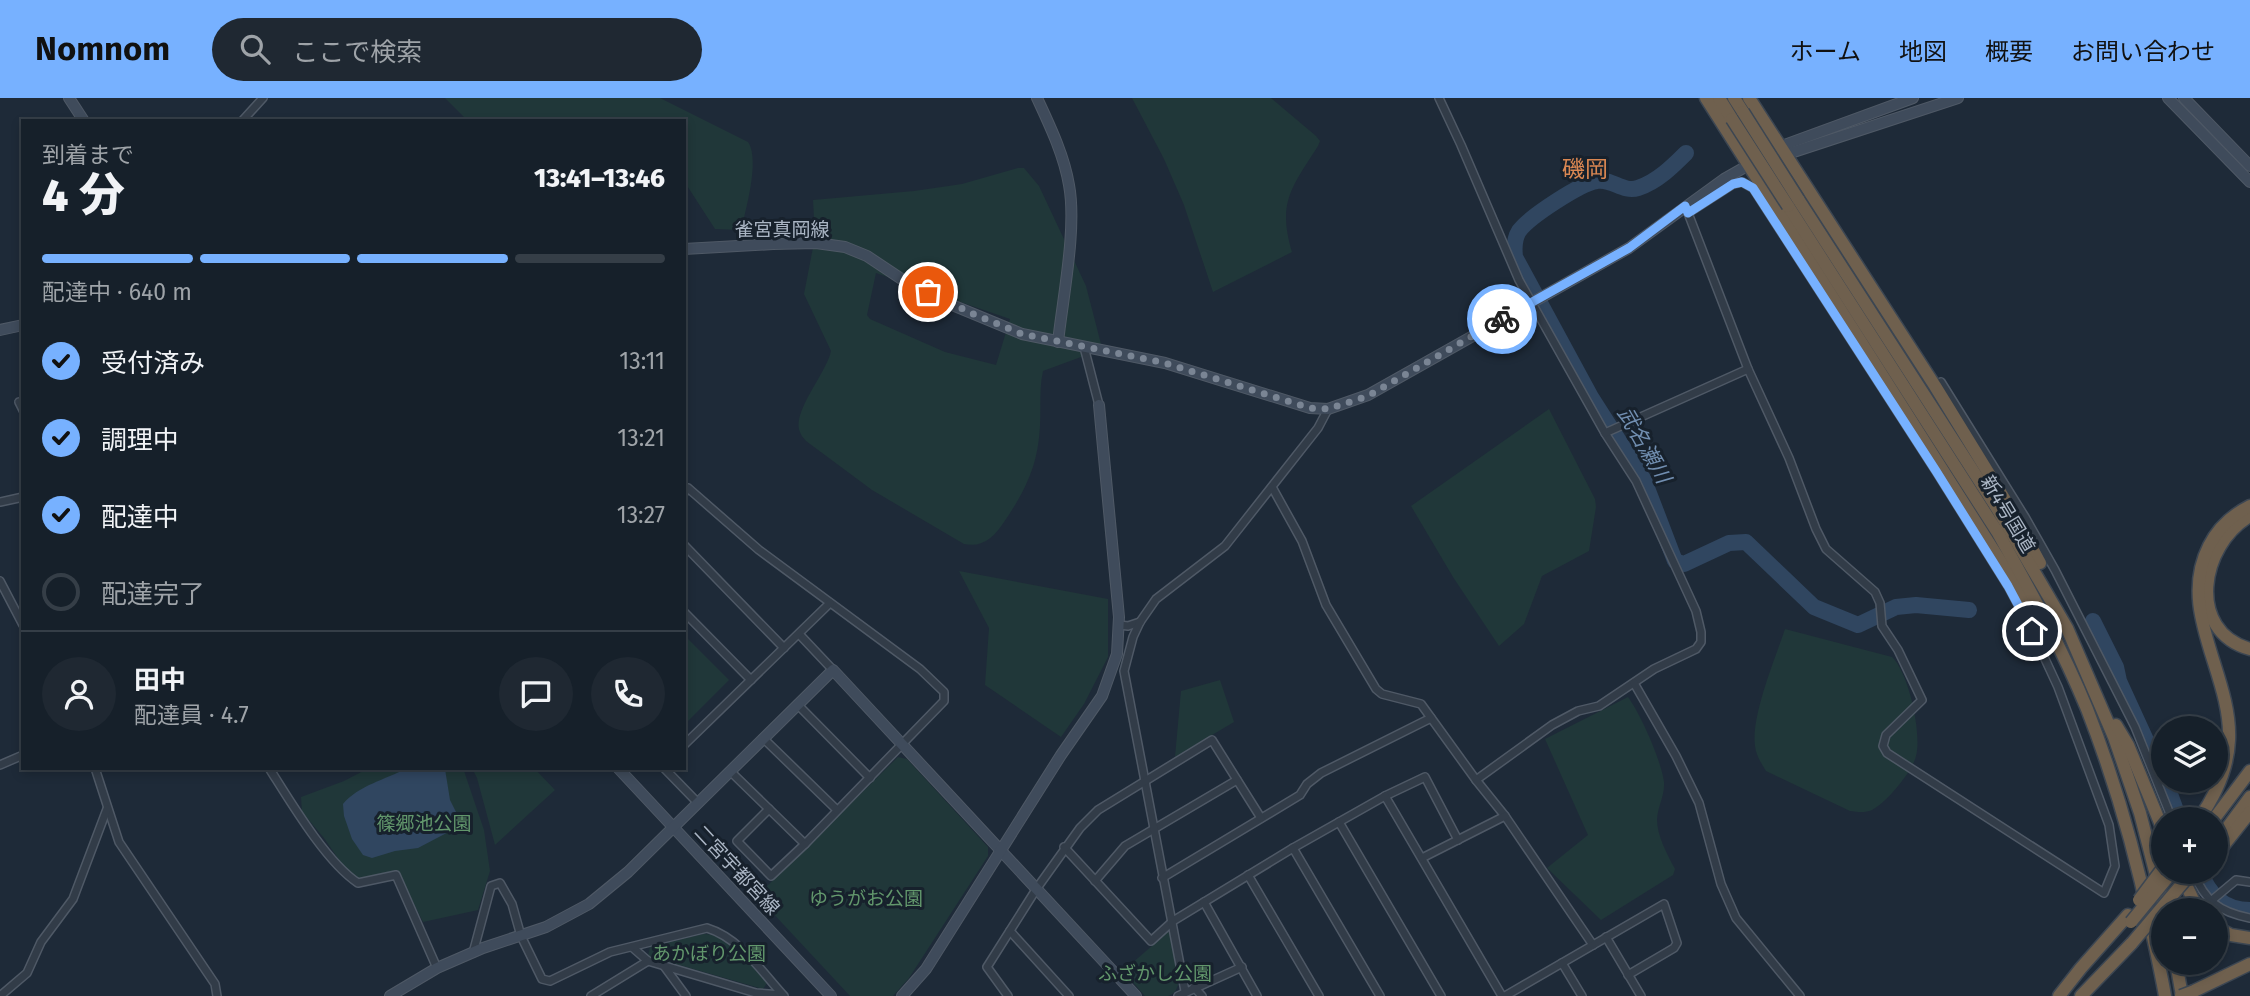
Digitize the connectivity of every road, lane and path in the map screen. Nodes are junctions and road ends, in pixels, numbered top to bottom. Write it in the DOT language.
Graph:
graph roads {
  1 [pos="69,98"];
  2 [pos="263,98"];
  3 [pos="1037,98"];
  4 [pos="1439,98"];
  5 [pos="1706,98"];
  6 [pos="1718,98"];
  7 [pos="1734,98"];
  8 [pos="1749,98"];
  9 [pos="1913,98"];
  10 [pos="1958,98"];
  11 [pos="2168,98"];
  12 [pos="2184,98"];
  13 [pos="1738,116"];
  14 [pos="83,119"];
  15 [pos="244,119"];
  16 [pos="1782,152"];
  17 [pos="1749,166"];
  18 [pos="2250,166"];
  19 [pos="2250,182"];
  20 [pos="1793,202"];
  21 [pos="1687,210"];
  22 [pos="686,249"];
  23 [pos="1531,303"];
  24 [pos="21,326"];
  25 [pos="0,331"];
  26 [pos="1058,342"];
  27 [pos="1084,347"];
  28 [pos="1748,369"];
  29 [pos="1941,382"];
  30 [pos="19,402"];
  31 [pos="1099,405"];
  32 [pos="21,406"];
  33 [pos="1328,409"];
  34 [pos="1605,433"];
  35 [pos="1272,487"];
  36 [pos="686,490"];
  37 [pos="21,497"];
  38 [pos="0,502"];
  39 [pos="2250,506"];
  40 [pos="2250,516"];
  41 [pos="686,547"];
  42 [pos="0,581"];
  43 [pos="830,603"];
  44 [pos="686,614"];
  45 [pos="21,621"];
  46 [pos="1140,622"];
  47 [pos="1119,625"];
  48 [pos="2067,628"];
  49 [pos="799,634"];
  50 [pos="784,648"];
  51 [pos="2250,649"];
  52 [pos="833,670"];
  53 [pos="2071,673"];
  54 [pos="751,680"];
  55 [pos="1634,683"];
  56 [pos="2099,698"];
  57 [pos="798,705"];
  58 [pos="1431,718"];
  59 [pos="763,738"];
  60 [pos="686,743"];
  61 [pos="904,744"];
  62 [pos="21,756"];
  63 [pos="2104,757"];
  64 [pos="2086,762"];
  65 [pos="0,765"];
  66 [pos="96,770"];
  67 [pos="270,770"];
  68 [pos="620,770"];
  69 [pos="666,770"];
  70 [pos="730,771"];
  71 [pos="2250,771"];
  72 [pos="870,778"];
  73 [pos="1237,779"];
  74 [pos="1146,780"];
  75 [pos="1476,780"];
  76 [pos="1385,796"];
  77 [pos="2250,797"];
  78 [pos="697,802"];
  79 [pos="2154,807"];
  80 [pos="2167,807"];
  81 [pos="2205,807"];
  82 [pos="2223,807"];
  83 [pos="107,808"];
  84 [pos="769,809"];
  85 [pos="838,810"];
  86 [pos="2250,812"];
  87 [pos="1505,816"];
  88 [pos="1261,818"];
  89 [pos="1339,822"];
  90 [pos="672,827"];
  91 [pos="2228,827"];
  92 [pos="1154,828"];
  93 [pos="1458,840"];
  94 [pos="2228,840"];
  95 [pos="804,844"];
  96 [pos="1064,848"];
  97 [pos="1293,848"];
  98 [pos="1002,850"];
  99 [pos="1422,858"];
  100 [pos="1248,875"];
  101 [pos="1162,878"];
  102 [pos="1095,881"];
  103 [pos="2250,882"];
  104 [pos="2152,884"];
  105 [pos="2161,884"];
  106 [pos="2183,884"];
  107 [pos="2191,884"];
  108 [pos="1037,888"];
  109 [pos="2164,898"];
  110 [pos="2178,898"];
  111 [pos="2215,898"];
  112 [pos="1204,902"];
  113 [pos="2228,913"];
  114 [pos="2130,918"];
  115 [pos="2250,918"];
  116 [pos="1173,921"];
  117 [pos="2151,929"];
  118 [pos="1010,931"];
  119 [pos="2228,934"];
  120 [pos="521,936"];
  121 [pos="1606,937"];
  122 [pos="2250,939"];
  123 [pos="1593,945"];
  124 [pos="2135,945"];
  125 [pos="632,947"];
  126 [pos="473,953"];
  127 [pos="648,961"];
  128 [pos="1562,962"];
  129 [pos="2250,964"];
  130 [pos="664,966"];
  131 [pos="1242,967"];
  132 [pos="437,968"];
  133 [pos="2250,974"];
  134 [pos="1628,975"];
  135 [pos="2182,975"];
  136 [pos="1194,988"];
  137 [pos="1185,991"];
  138 [pos="1519,993"];
  139 [pos="783,995"];
  140 [pos="2191,995"];
  141 [pos="0,996"];
  142 [pos="217,996"];
  143 [pos="390,996"];
  144 [pos="591,996"];
  145 [pos="686,996"];
  146 [pos="831,996"];
  147 [pos="902,996"];
  148 [pos="1008,996"];
  149 [pos="1069,996"];
  150 [pos="1136,996"];
  151 [pos="1178,996"];
  152 [pos="1202,996"];
  153 [pos="1257,996"];
  154 [pos="1319,996"];
  155 [pos="1380,996"];
  156 [pos="1441,996"];
  157 [pos="1503,996"];
  158 [pos="1582,996"];
  159 [pos="1641,996"];
  160 [pos="1800,996"];
  161 [pos="2060,996"];
  162 [pos="2081,996"];
  163 [pos="2165,996"];
  1 -- 14 [label="street"];
  2 -- 15 [label="street"];
  3 -- 26 [label="street"];
  4 -- 23 [label="street"];
  5 -- 17 [label="highway"];
  6 -- 13 [label="highway, 新4号国道"];
  7 -- 13 [label="highway, 新4号国道"];
  8 -- 16 [label="highway"];
  9 -- 16 [label="street, 雀宮真岡線"];
  10 -- 16 [label="street, 雀宮真岡線"];
  11 -- 19 [label="street"];
  12 -- 18 [label="street"];
  13 -- 20 [label="highway, 新4号国道, bridge"];
  16 -- 17 [label="street, 雀宮真岡線"];
  16 -- 48 [label="highway"];
  17 -- 21 [label="street, 雀宮真岡線"];
  17 -- 53 [label="highway"];
  20 -- 48 [label="highway, 新4号国道"];
  20 -- 53 [label="highway, 新4号国道"];
  21 -- 23 [label="street, 雀宮真岡線"];
  21 -- 28 [label="street"];
  21 -- 64 [label="street"];
  22 -- 26 [label="street, 雀宮真岡線"];
  23 -- 33 [label="street, 雀宮真岡線"];
  23 -- 34 [label="street"];
  24 -- 25 [label="street"];
  26 -- 27 [label="street, 雀宮真岡線"];
  27 -- 31 [label="street"];
  27 -- 33 [label="street, 雀宮真岡線"];
  28 -- 34 [label="street"];
  28 -- 64 [label="street"];
  29 -- 80 [label="street"];
  30 -- 32 [label="street"];
  31 -- 47 [label="street"];
  33 -- 35 [label="street"];
  34 -- 55 [label="street"];
  35 -- 46 [label="street"];
  35 -- 58 [label="street"];
  36 -- 43 [label="street"];
  37 -- 38 [label="street"];
  39 -- 81 [label="highway"];
  40 -- 51 [label="highway"];
  41 -- 50 [label="street"];
  42 -- 45 [label="street"];
  43 -- 49 [label="street"];
  43 -- 61 [label="street"];
  44 -- 54 [label="street"];
  46 -- 47 [label="street"];
  46 -- 74 [label="street"];
  47 -- 98 [label="street"];
  48 -- 56 [label="highway, 新4号国道"];
  49 -- 50 [label="street"];
  49 -- 52 [label="street"];
  50 -- 54 [label="street"];
  52 -- 57 [label="street"];
  52 -- 61 [label="street"];
  53 -- 63 [label="highway, 新4号国道"];
  54 -- 60 [label="street"];
  55 -- 75 [label="street"];
  55 -- 160 [label="street"];
  56 -- 79 [label="highway"];
  56 -- 109 [label="highway, 新4号国道"];
  57 -- 59 [label="street"];
  57 -- 72 [label="street"];
  58 -- 75 [label="street"];
  58 -- 88 [label="street"];
  59 -- 70 [label="street"];
  59 -- 85 [label="street"];
  61 -- 72 [label="street"];
  61 -- 98 [label="street"];
  62 -- 65 [label="street"];
  63 -- 64 [label="street"];
  63 -- 163 [label="highway, 新4号国道"];
  66 -- 83 [label="street"];
  67 -- 132 [label="street"];
  68 -- 90 [label="street, 二宮宇都宮線"];
  69 -- 78 [label="street"];
  70 -- 78 [label="street"];
  70 -- 84 [label="street"];
  71 -- 82 [label="highway"];
  72 -- 85 [label="street"];
  73 -- 74 [label="street"];
  73 -- 88 [label="street"];
  73 -- 92 [label="street"];
  74 -- 92 [label="street"];
  74 -- 96 [label="street"];
  75 -- 87 [label="street"];
  76 -- 89 [label="street"];
  76 -- 93 [label="street"];
  76 -- 99 [label="street"];
  77 -- 91 [label="highway"];
  78 -- 90 [label="street"];
  83 -- 141 [label="street"];
  83 -- 142 [label="street"];
  84 -- 95 [label="street"];
  84 -- 95 [label="street"];
  85 -- 95 [label="street"];
  86 -- 94 [label="highway"];
  87 -- 93 [label="street"];
  87 -- 123 [label="street"];
  88 -- 101 [label="street"];
  89 -- 97 [label="street"];
  89 -- 156 [label="street"];
  90 -- 120 [label="street"];
  90 -- 146 [label="street, 二宮宇都宮線"];
  92 -- 101 [label="street"];
  92 -- 102 [label="street"];
  93 -- 99 [label="street"];
  96 -- 102 [label="street"];
  96 -- 108 [label="street"];
  97 -- 100 [label="street"];
  97 -- 155 [label="street"];
  98 -- 108 [label="street"];
  98 -- 147 [label="street"];
  99 -- 157 [label="street"];
  100 -- 112 [label="street"];
  100 -- 154 [label="street"];
  101 -- 116 [label="street"];
  102 -- 116 [label="street"];
  103 -- 111 [label="street"];
  104 -- 114 [label="highway, bridge"];
  105 -- 114 [label="highway, bridge"];
  106 -- 124 [label="highway, bridge"];
  107 -- 110 [label="highway"];
  108 -- 118 [label="street"];
  108 -- 150 [label="street"];
  112 -- 116 [label="street"];
  112 -- 131 [label="street"];
  113 -- 115 [label="street"];
  114 -- 161 [label="highway"];
  116 -- 137 [label="street"];
  117 -- 124 [label="highway"];
  118 -- 148 [label="street"];
  118 -- 149 [label="street"];
  119 -- 122 [label="highway"];
  120 -- 125 [label="street"];
  120 -- 126 [label="street"];
  120 -- 126 [label="street"];
  121 -- 123 [label="street"];
  121 -- 134 [label="street"];
  121 -- 134 [label="street"];
  123 -- 128 [label="street"];
  124 -- 162 [label="highway"];
  125 -- 127 [label="street"];
  125 -- 139 [label="street"];
  126 -- 132 [label="street"];
  127 -- 130 [label="street"];
  127 -- 144 [label="street"];
  128 -- 138 [label="street"];
  128 -- 158 [label="street"];
  129 -- 140 [label="highway"];
  130 -- 139 [label="street"];
  130 -- 145 [label="street"];
  131 -- 136 [label="street"];
  131 -- 153 [label="street"];
  132 -- 143 [label="street"];
  133 -- 140 [label="highway"];
  134 -- 159 [label="street"];
  135 -- 140 [label="highway"];
  136 -- 137 [label="street"];
  136 -- 152 [label="street"];
  137 -- 151 [label="street"];
  138 -- 157 [label="street"];
}
